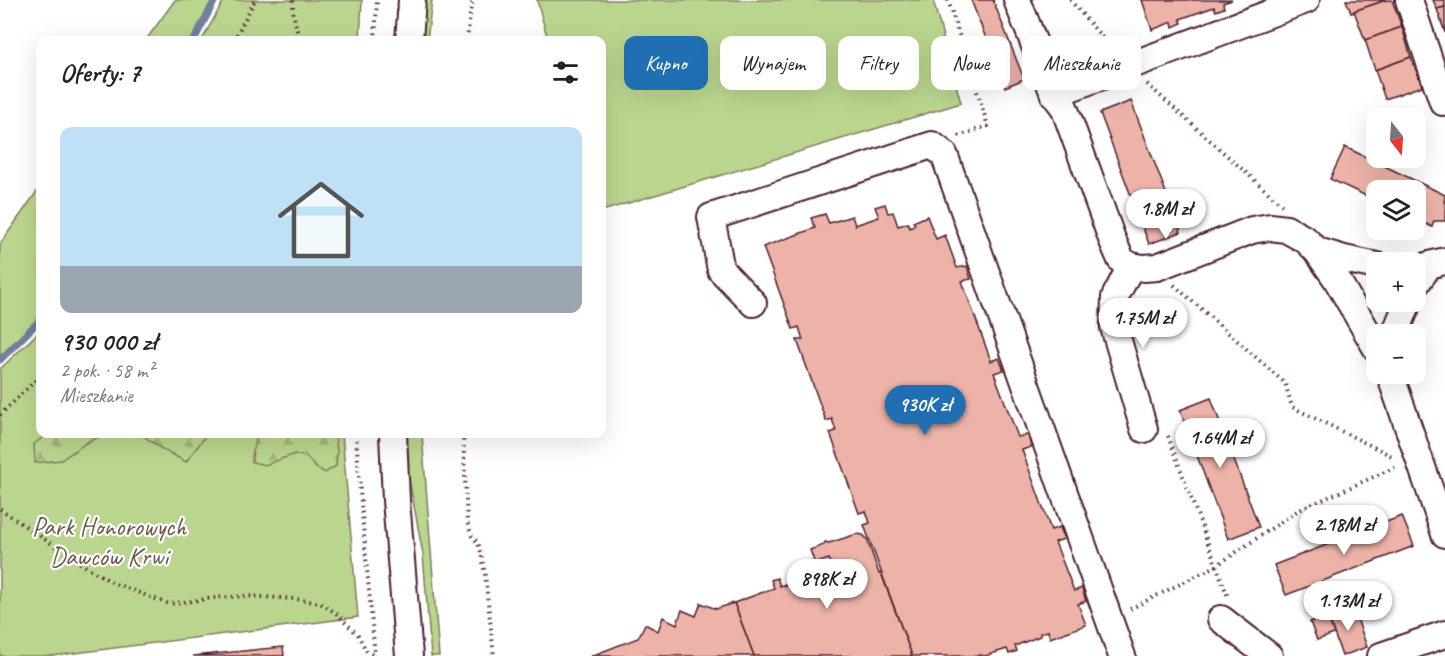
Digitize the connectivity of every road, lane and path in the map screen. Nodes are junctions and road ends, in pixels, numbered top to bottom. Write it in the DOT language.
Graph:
graph roads {
  1 [pos="255,0"];
  2 [pos="293,0"];
  3 [pos="377,0"];
  4 [pos="412,0"];
  5 [pos="474,0"];
  6 [pos="948,0"];
  7 [pos="1017,0"];
  8 [pos="1070,0"];
  9 [pos="1306,0"];
  10 [pos="1409,0"];
  11 [pos="236,36"];
  12 [pos="298,36"];
  13 [pos="375,36"];
  14 [pos="409,36"];
  15 [pos="467,36"];
  16 [pos="1101,36"];
  17 [pos="1141,62"];
  18 [pos="1141,79"];
  19 [pos="1065,90"];
  20 [pos="1054,94"];
  21 [pos="1443,102"];
  22 [pos="932,146"];
  23 [pos="1290,212"];
  24 [pos="1317,251"];
  25 [pos="1165,264"];
  26 [pos="1366,264"];
  27 [pos="1131,266"];
  28 [pos="753,303"];
  29 [pos="1366,330"];
  30 [pos="36,380"];
  31 [pos="1393,384"];
  32 [pos="0,415"];
  33 [pos="1156,430"];
  34 [pos="356,438"];
  35 [pos="393,438"];
  36 [pos="463,438"];
  37 [pos="1412,460"];
  38 [pos="0,509"];
  39 [pos="1445,534"];
  40 [pos="1216,566"];
  41 [pos="1128,610"];
  42 [pos="1221,619"];
  43 [pos="1445,634"];
  44 [pos="1242,635"];
  45 [pos="376,656"];
  46 [pos="409,656"];
  47 [pos="494,656"];
  48 [pos="1122,656"];
  49 [pos="1269,656"];
  50 [pos="1381,656"];
  1 -- 11 [label="path"];
  2 -- 12 [label="path"];
  3 -- 13 [label="path"];
  4 -- 14 [label="street"];
  5 -- 15 [label="path"];
  6 -- 22 [label="path"];
  7 -- 20 [label="street"];
  8 -- 16 [label="path"];
  9 -- 17 [label="street"];
  10 -- 21 [label="street"];
  18 -- 23 [label="path"];
  19 -- 20 [label="street"];
  20 -- 27 [label="street"];
  22 -- 28 [label="street"];
  22 -- 48 [label="street"];
  24 -- 25 [label="street"];
  24 -- 26 [label="street"];
  24 -- 29 [label="street"];
  25 -- 27 [label="street"];
  25 -- 37 [label="path"];
  27 -- 33 [label="street"];
  30 -- 32 [label="path"];
  31 -- 37 [label="street"];
  33 -- 40 [label="path"];
  34 -- 45 [label="path"];
  35 -- 46 [label="street"];
  36 -- 47 [label="path"];
  37 -- 39 [label="street"];
  37 -- 40 [label="path"];
  38 -- 45 [label="path"];
  40 -- 41 [label="path"];
  40 -- 44 [label="path"];
  42 -- 44 [label="street"];
  43 -- 50 [label="street"];
  44 -- 49 [label="street"];
}
